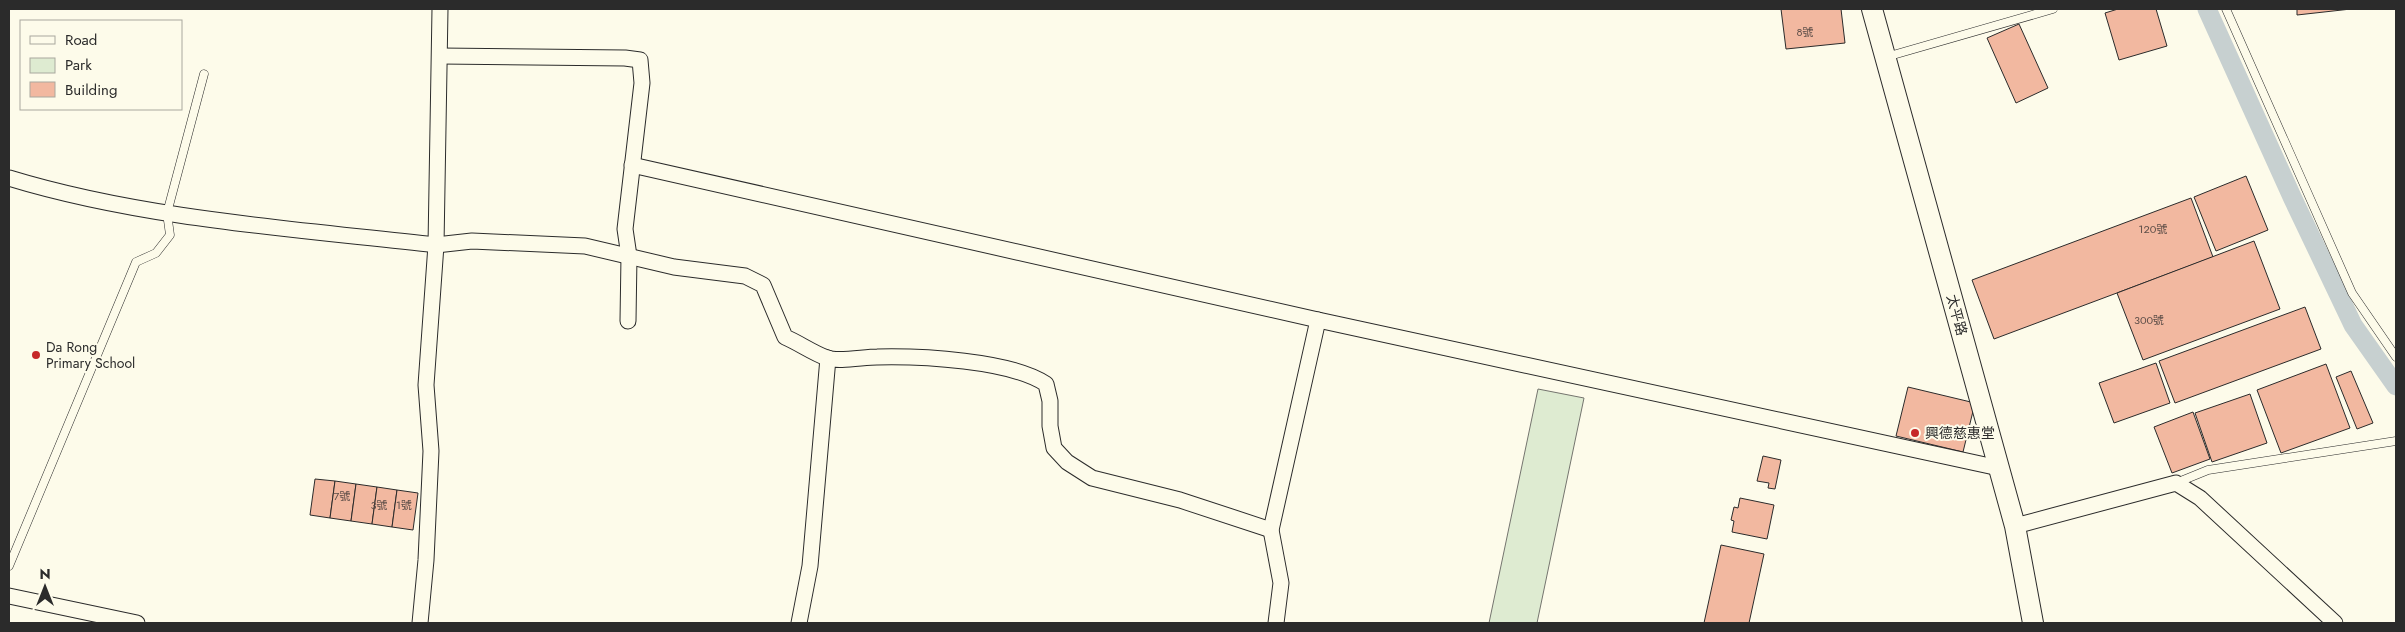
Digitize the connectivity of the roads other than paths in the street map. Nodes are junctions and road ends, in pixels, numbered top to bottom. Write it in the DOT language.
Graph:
graph roads {
  1 [pos="440,9"];
  2 [pos="1872,9"];
  3 [pos="2053,9"];
  4 [pos="2226,9"];
  5 [pos="440,56"];
  6 [pos="1886,57"];
  7 [pos="204,74"];
  8 [pos="632,165"];
  9 [pos="9,178"];
  10 [pos="167,213"];
  11 [pos="436,245"];
  12 [pos="629,256"];
  13 [pos="1318,320"];
  14 [pos="628,321"];
  15 [pos="2396,357"];
  16 [pos="828,358"];
  17 [pos="2396,441"];
  18 [pos="1999,468"];
  19 [pos="2176,483"];
  20 [pos="2015,526"];
  21 [pos="1271,530"];
  22 [pos="9,566"];
  23 [pos="9,596"];
  24 [pos="136,623"];
  25 [pos="420,623"];
  26 [pos="799,623"];
  27 [pos="1276,623"];
  28 [pos="2032,623"];
  29 [pos="2335,623"];
  1 -- 5 [label="street"];
  2 -- 6 [label="street, 太平路"];
  3 -- 6 [label="lane"];
  4 -- 15 [label="lane"];
  5 -- 8 [label="street"];
  5 -- 11 [label="street"];
  6 -- 18 [label="street, 太平路"];
  7 -- 10 [label="lane"];
  8 -- 12 [label="street"];
  8 -- 13 [label="street"];
  9 -- 10 [label="street"];
  10 -- 11 [label="street"];
  10 -- 22 [label="lane"];
  11 -- 12 [label="street"];
  11 -- 25 [label="street"];
  12 -- 14 [label="street"];
  12 -- 16 [label="street"];
  13 -- 18 [label="street"];
  13 -- 21 [label="street"];
  16 -- 21 [label="street"];
  16 -- 26 [label="street"];
  17 -- 19 [label="lane"];
  18 -- 20 [label="street, 太平路"];
  19 -- 20 [label="street"];
  19 -- 29 [label="street"];
  20 -- 28 [label="street, 太平路"];
  21 -- 27 [label="street"];
  23 -- 24 [label="street"];
}
